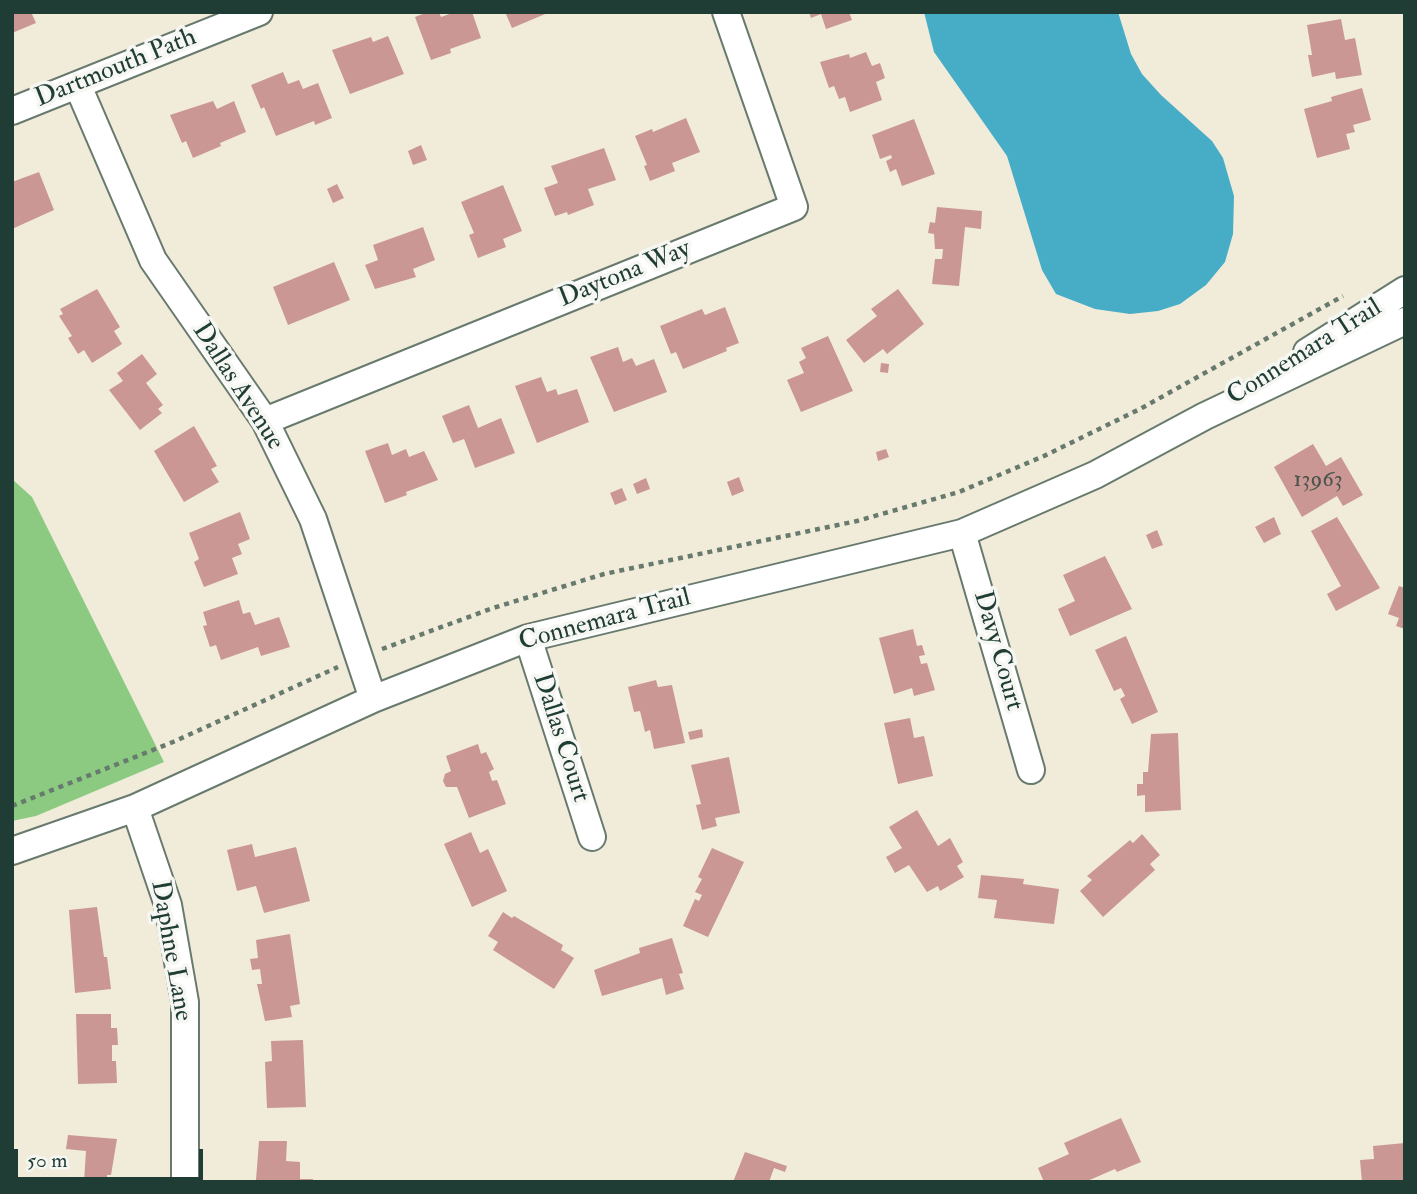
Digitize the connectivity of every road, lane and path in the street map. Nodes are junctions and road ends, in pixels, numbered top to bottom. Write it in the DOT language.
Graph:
graph roads {
  1 [pos="260,12"];
  2 [pos="726,12"];
  3 [pos="78,86"];
  4 [pos="12,111"];
  5 [pos="1354,290"];
  6 [pos="1405,290"];
  7 [pos="1405,321"];
  8 [pos="1205,416"];
  9 [pos="265,421"];
  10 [pos="962,533"];
  11 [pos="528,638"];
  12 [pos="359,658"];
  13 [pos="373,699"];
  14 [pos="1031,769"];
  15 [pos="12,806"];
  16 [pos="135,808"];
  17 [pos="592,837"];
  18 [pos="12,851"];
  19 [pos="185,1182"];
  1 -- 3 [label="street, Dartmouth Path"];
  2 -- 9 [label="street, Daytona Way"];
  3 -- 4 [label="street, Dartmouth Path"];
  3 -- 9 [label="street, Dallas Avenue"];
  5 -- 12 [label="path"];
  6 -- 8 [label="street, Connemara Trail"];
  7 -- 8 [label="street, Connemara Trail"];
  8 -- 10 [label="street, Connemara Trail"];
  9 -- 12 [label="street, Dallas Avenue"];
  10 -- 11 [label="street, Connemara Trail"];
  10 -- 14 [label="street, Davy Court"];
  11 -- 13 [label="street, Connemara Trail"];
  11 -- 17 [label="street, Dallas Court"];
  12 -- 13 [label="street, Dallas Avenue"];
  12 -- 15 [label="path"];
  13 -- 16 [label="street, Connemara Trail"];
  16 -- 18 [label="street, Connemara Trail"];
  16 -- 19 [label="street, Daphne Lane"];
}
